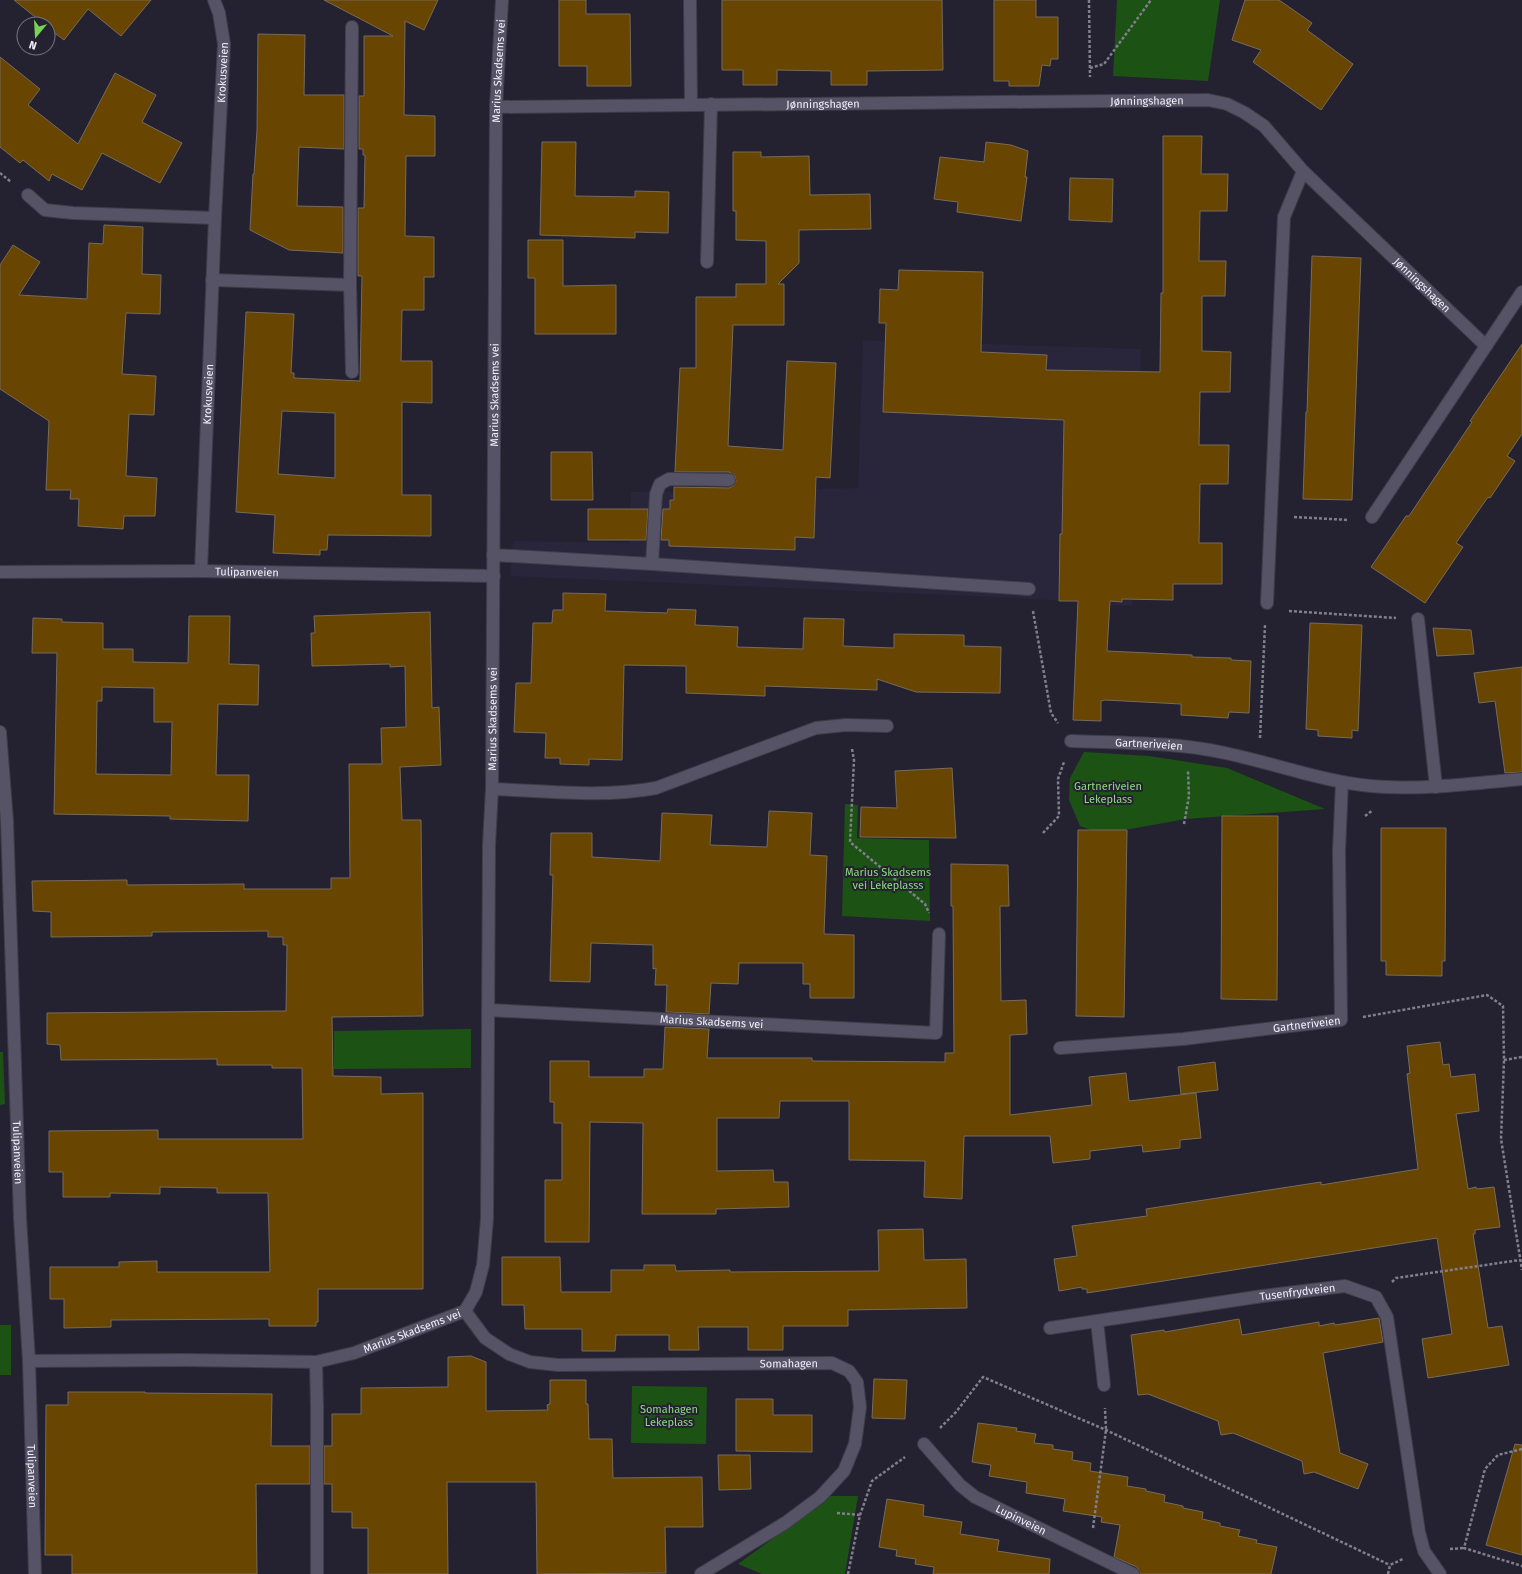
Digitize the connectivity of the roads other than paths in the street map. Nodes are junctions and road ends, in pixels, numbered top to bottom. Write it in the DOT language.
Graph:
graph roads {
  1 [pos="214,0"];
  2 [pos="502,0"];
  3 [pos="690,0"];
  4 [pos="352,27"];
  5 [pos="691,104"];
  6 [pos="711,104"];
  7 [pos="496,107"];
  8 [pos="1304,171"];
  9 [pos="28,195"];
  10 [pos="215,218"];
  11 [pos="708,262"];
  12 [pos="212,280"];
  13 [pos="350,285"];
  14 [pos="1522,292"];
  15 [pos="1486,346"];
  16 [pos="352,372"];
  17 [pos="729,480"];
  18 [pos="1372,517"];
  19 [pos="494,555"];
  20 [pos="652,564"];
  21 [pos="201,571"];
  22 [pos="0,572"];
  23 [pos="494,576"];
  24 [pos="1029,589"];
  25 [pos="1266,608"];
  26 [pos="1418,619"];
  27 [pos="887,726"];
  28 [pos="0,732"];
  29 [pos="1071,741"];
  30 [pos="1522,779"];
  31 [pos="1342,782"];
  32 [pos="1436,787"];
  33 [pos="492,789"];
  34 [pos="939,934"];
  35 [pos="488,1010"];
  36 [pos="1060,1048"];
  37 [pos="465,1311"];
  38 [pos="1097,1321"];
  39 [pos="1050,1328"];
  40 [pos="29,1361"];
  41 [pos="316,1362"];
  42 [pos="1104,1385"];
  43 [pos="924,1444"];
  44 [pos="35,1574"];
  45 [pos="316,1574"];
  46 [pos="701,1574"];
  47 [pos="1133,1574"];
  48 [pos="1440,1574"];
  1 -- 10 [label="street, Krokusveien"];
  2 -- 7 [label="street, Marius Skadsems vei"];
  3 -- 5 [label="street"];
  4 -- 13 [label="street"];
  5 -- 6 [label="street, Jønningshagen"];
  5 -- 7 [label="street, Jønningshagen"];
  6 -- 8 [label="street, Jønningshagen"];
  6 -- 11 [label="street"];
  7 -- 19 [label="street, Marius Skadsems vei"];
  8 -- 15 [label="street, Jønningshagen"];
  8 -- 25 [label="street"];
  9 -- 10 [label="street"];
  10 -- 12 [label="street, Krokusveien"];
  12 -- 13 [label="street"];
  12 -- 21 [label="street, Krokusveien"];
  13 -- 16 [label="street"];
  14 -- 15 [label="street"];
  15 -- 18 [label="street"];
  17 -- 20 [label="street"];
  19 -- 20 [label="street"];
  19 -- 23 [label="street, Marius Skadsems vei"];
  20 -- 24 [label="street"];
  21 -- 22 [label="street, Tulipanveien"];
  21 -- 23 [label="street, Tulipanveien"];
  23 -- 33 [label="street, Marius Skadsems vei"];
  26 -- 32 [label="street"];
  27 -- 33 [label="street"];
  28 -- 40 [label="street, Tulipanveien"];
  29 -- 31 [label="street, Gartneriveien"];
  30 -- 32 [label="street, Gartneriveien"];
  31 -- 32 [label="street, Gartneriveien"];
  31 -- 36 [label="street, Gartneriveien"];
  33 -- 35 [label="street, Marius Skadsems vei"];
  34 -- 35 [label="street, Marius Skadsems vei"];
  35 -- 37 [label="street, Marius Skadsems vei"];
  37 -- 41 [label="street, Marius Skadsems vei"];
  37 -- 46 [label="street, Somahagen"];
  38 -- 39 [label="street, Tusenfrydveien"];
  38 -- 42 [label="street"];
  38 -- 48 [label="street, Tusenfrydveien"];
  40 -- 41 [label="street, Marius Skadsems vei"];
  40 -- 44 [label="street, Tulipanveien"];
  41 -- 45 [label="street"];
  43 -- 47 [label="street, Lupinveien"];
}
